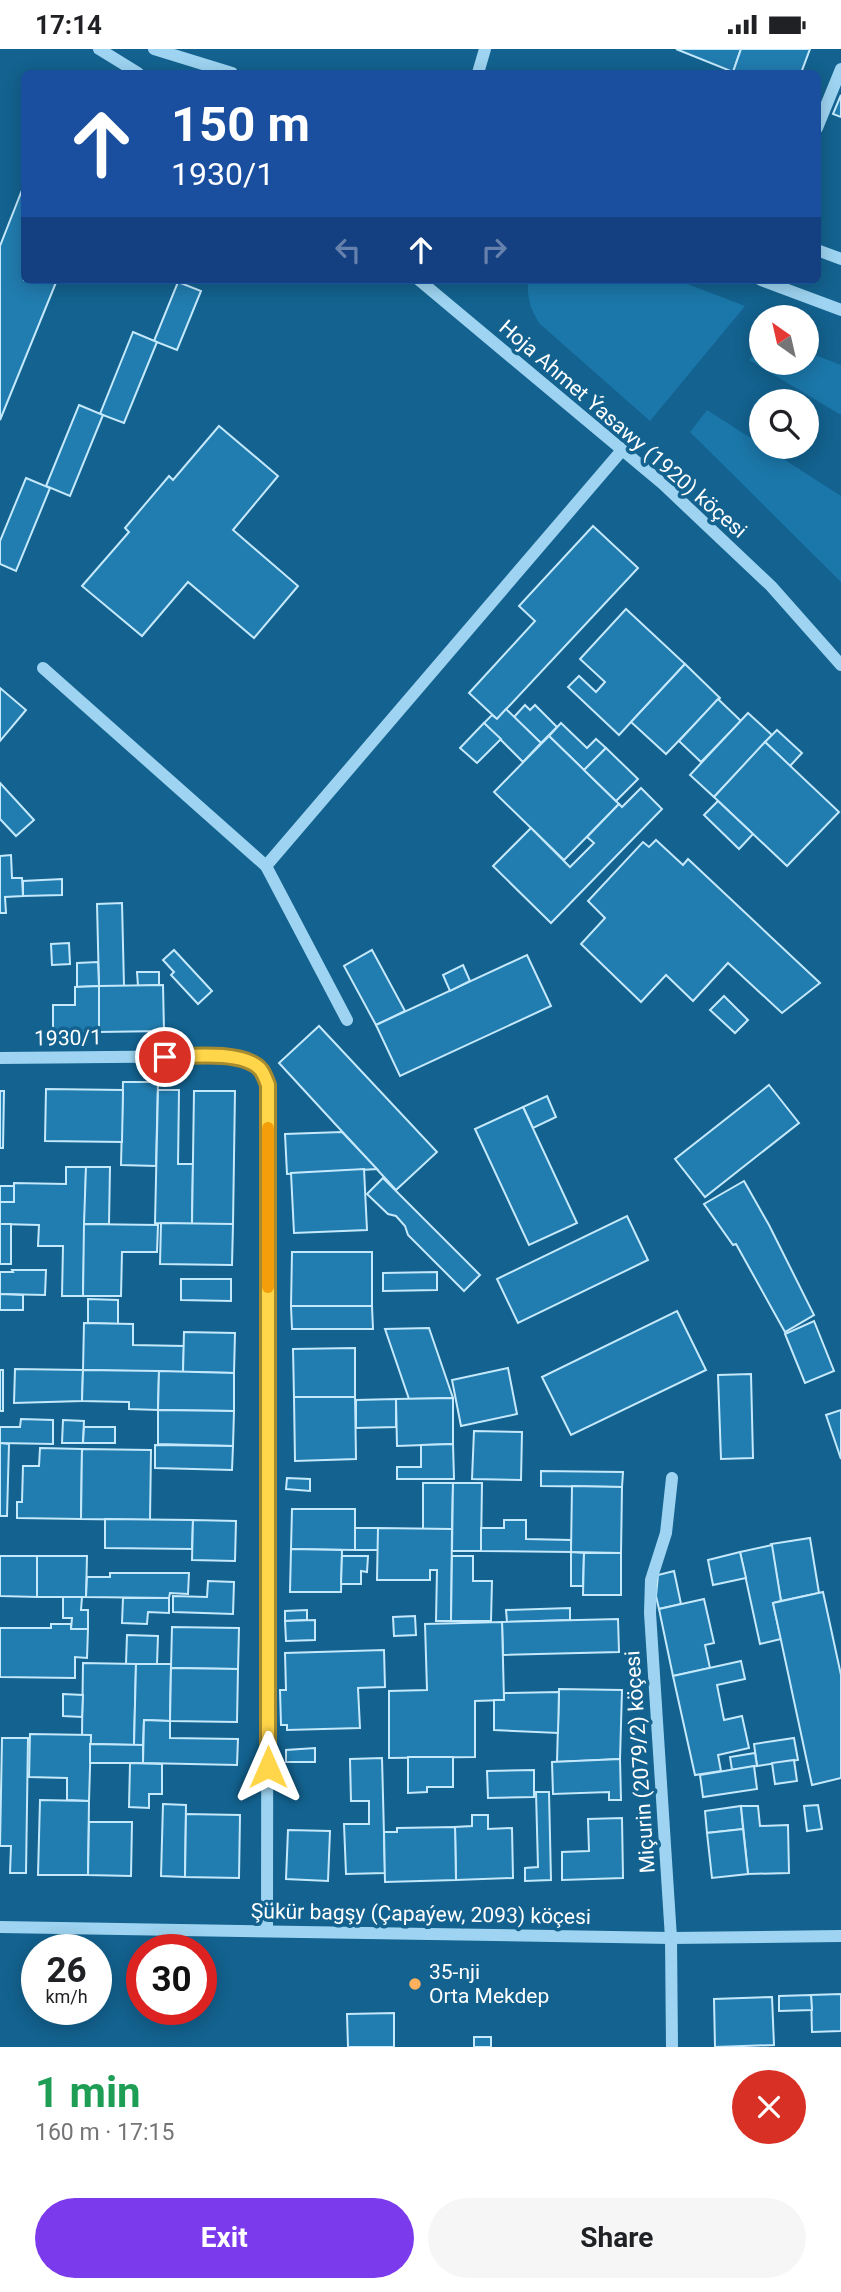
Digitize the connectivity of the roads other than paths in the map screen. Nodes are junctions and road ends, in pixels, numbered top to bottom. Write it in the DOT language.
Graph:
graph roads {
  1 [pos="99,49"];
  2 [pos="154,49"];
  3 [pos="485,49"];
  4 [pos="841,69"];
  5 [pos="133,70"];
  6 [pos="222,70"];
  7 [pos="479,70"];
  8 [pos="821,118"];
  9 [pos="821,252"];
  10 [pos="841,259"];
  11 [pos="772,284"];
  12 [pos="434,285"];
  13 [pos="841,310"];
  14 [pos="623,449"];
  15 [pos="841,666"];
  16 [pos="43,668"];
  17 [pos="266,866"];
  18 [pos="347,1020"];
  19 [pos="0,1058"];
  20 [pos="673,1478"];
  21 [pos="0,1927"];
  22 [pos="267,1930"];
  23 [pos="841,1936"];
  24 [pos="671,1938"];
  25 [pos="672,2047"];
  1 -- 5 [label="street"];
  2 -- 6 [label="street"];
  3 -- 7 [label="street"];
  4 -- 8 [label="street"];
  9 -- 10 [label="street"];
  11 -- 13 [label="street"];
  12 -- 14 [label="street, Hoja Ahmet Ýasawy (1920) köçesi"];
  14 -- 15 [label="street, Hoja Ahmet Ýasawy (1920) köçesi"];
  14 -- 17 [label="street"];
  16 -- 17 [label="street"];
  17 -- 18 [label="street"];
  19 -- 22 [label="street, 1930/1"];
  20 -- 24 [label="street, Miçurin (2079/2) köçesi"];
  21 -- 22 [label="street, Şükür bagşy (Çapaýew, 2093) köçesi"];
  22 -- 24 [label="street, Şükür bagşy (Çapaýew, 2093) köçesi"];
  23 -- 24 [label="street, Şükür bagşy (Çapaýew, 2093) köçesi"];
  24 -- 25 [label="street, Miçurin (2079/2) köçesi"];
}
